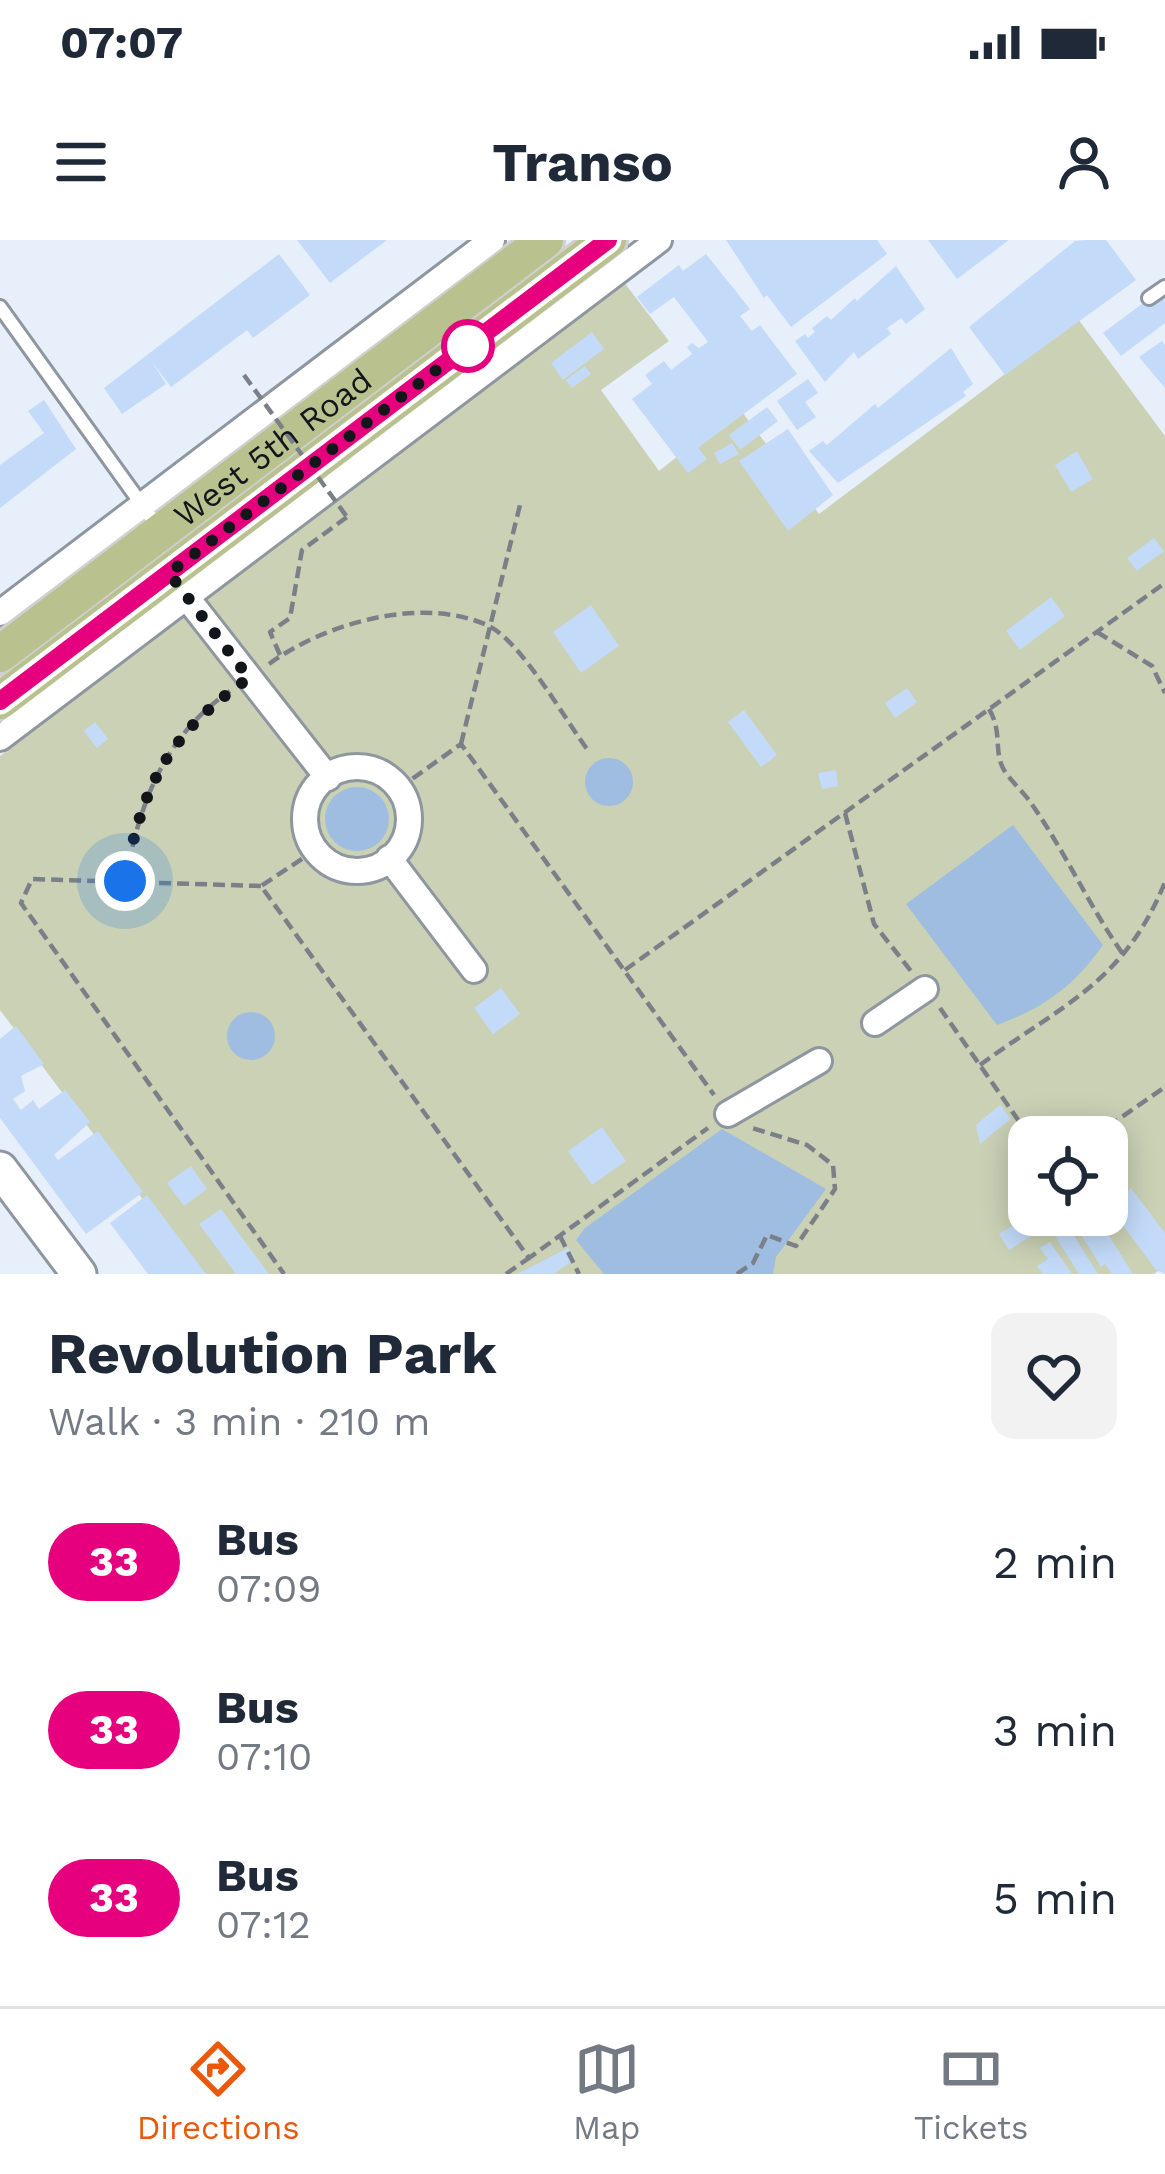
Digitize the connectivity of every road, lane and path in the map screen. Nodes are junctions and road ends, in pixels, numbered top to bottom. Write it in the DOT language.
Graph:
graph roads {
  1 [pos="492,240"];
  2 [pos="545,240"];
  3 [pos="608,240"];
  4 [pos="658,240"];
  5 [pos="1165,287"];
  6 [pos="1150,298"];
  7 [pos="0,307"];
  8 [pos="244,375"];
  9 [pos="521,501"];
  10 [pos="151,518"];
  11 [pos="1165,583"];
  12 [pos="178,585"];
  13 [pos="0,613"];
  14 [pos="490,627"];
  15 [pos="1097,632"];
  16 [pos="0,654"];
  17 [pos="280,655"];
  18 [pos="249,678"];
  19 [pos="1165,693"];
  20 [pos="0,701"];
  21 [pos="989,709"];
  22 [pos="0,738"];
  23 [pos="461,744"];
  24 [pos="587,749"];
  25 [pos="328,778"];
  26 [pos="398,789"];
  27 [pos="316,849"];
  28 [pos="389,859"];
  29 [pos="125,881"];
  30 [pos="1165,882"];
  31 [pos="261,886"];
  32 [pos="1124,957"];
  33 [pos="474,970"];
  34 [pos="625,970"];
  35 [pos="925,988"];
  36 [pos="875,1023"];
  37 [pos="819,1061"];
  38 [pos="980,1065"];
  39 [pos="1165,1087"];
  40 [pos="728,1114"];
  41 [pos="1123,1116"];
  42 [pos="0,1169"];
  43 [pos="560,1235"];
  44 [pos="529,1258"];
  45 [pos="79,1274"];
  46 [pos="284,1274"];
  47 [pos="506,1274"];
  48 [pos="579,1274"];
  49 [pos="737,1274"];
  1 -- 10 [label="street"];
  2 -- 10 [label="main road, West 5th Road"];
  3 -- 12 [label="main road, West 5th Road"];
  4 -- 12 [label="street"];
  5 -- 6 [label="lane"];
  7 -- 10 [label="lane"];
  8 -- 17 [label="path, bridge"];
  9 -- 14 [label="path"];
  10 -- 13 [label="street"];
  10 -- 16 [label="main road, West 5th Road"];
  11 -- 15 [label="path"];
  12 -- 18 [label="street"];
  12 -- 20 [label="main road, West 5th Road"];
  12 -- 22 [label="street"];
  14 -- 17 [label="path"];
  14 -- 23 [label="path"];
  14 -- 24 [label="path"];
  15 -- 19 [label="path"];
  15 -- 21 [label="path"];
  17 -- 18 [label="path"];
  18 -- 25 [label="street"];
  18 -- 29 [label="path"];
  21 -- 32 [label="path"];
  21 -- 34 [label="path"];
  23 -- 26 [label="path"];
  23 -- 34 [label="path"];
  25 -- 26 [label="street"];
  25 -- 27 [label="street"];
  26 -- 28 [label="street"];
  27 -- 28 [label="street"];
  27 -- 31 [label="path"];
  28 -- 33 [label="street"];
  29 -- 31 [label="path"];
  29 -- 46 [label="path"];
  30 -- 32 [label="path"];
  31 -- 44 [label="path"];
  32 -- 38 [label="path"];
  34 -- 40 [label="path"];
  35 -- 36 [label="street"];
  37 -- 40 [label="street"];
  39 -- 41 [label="path"];
  40 -- 43 [label="path"];
  40 -- 49 [label="path"];
  42 -- 45 [label="street"];
  43 -- 44 [label="path"];
  43 -- 48 [label="path"];
  44 -- 47 [label="path"];
}
